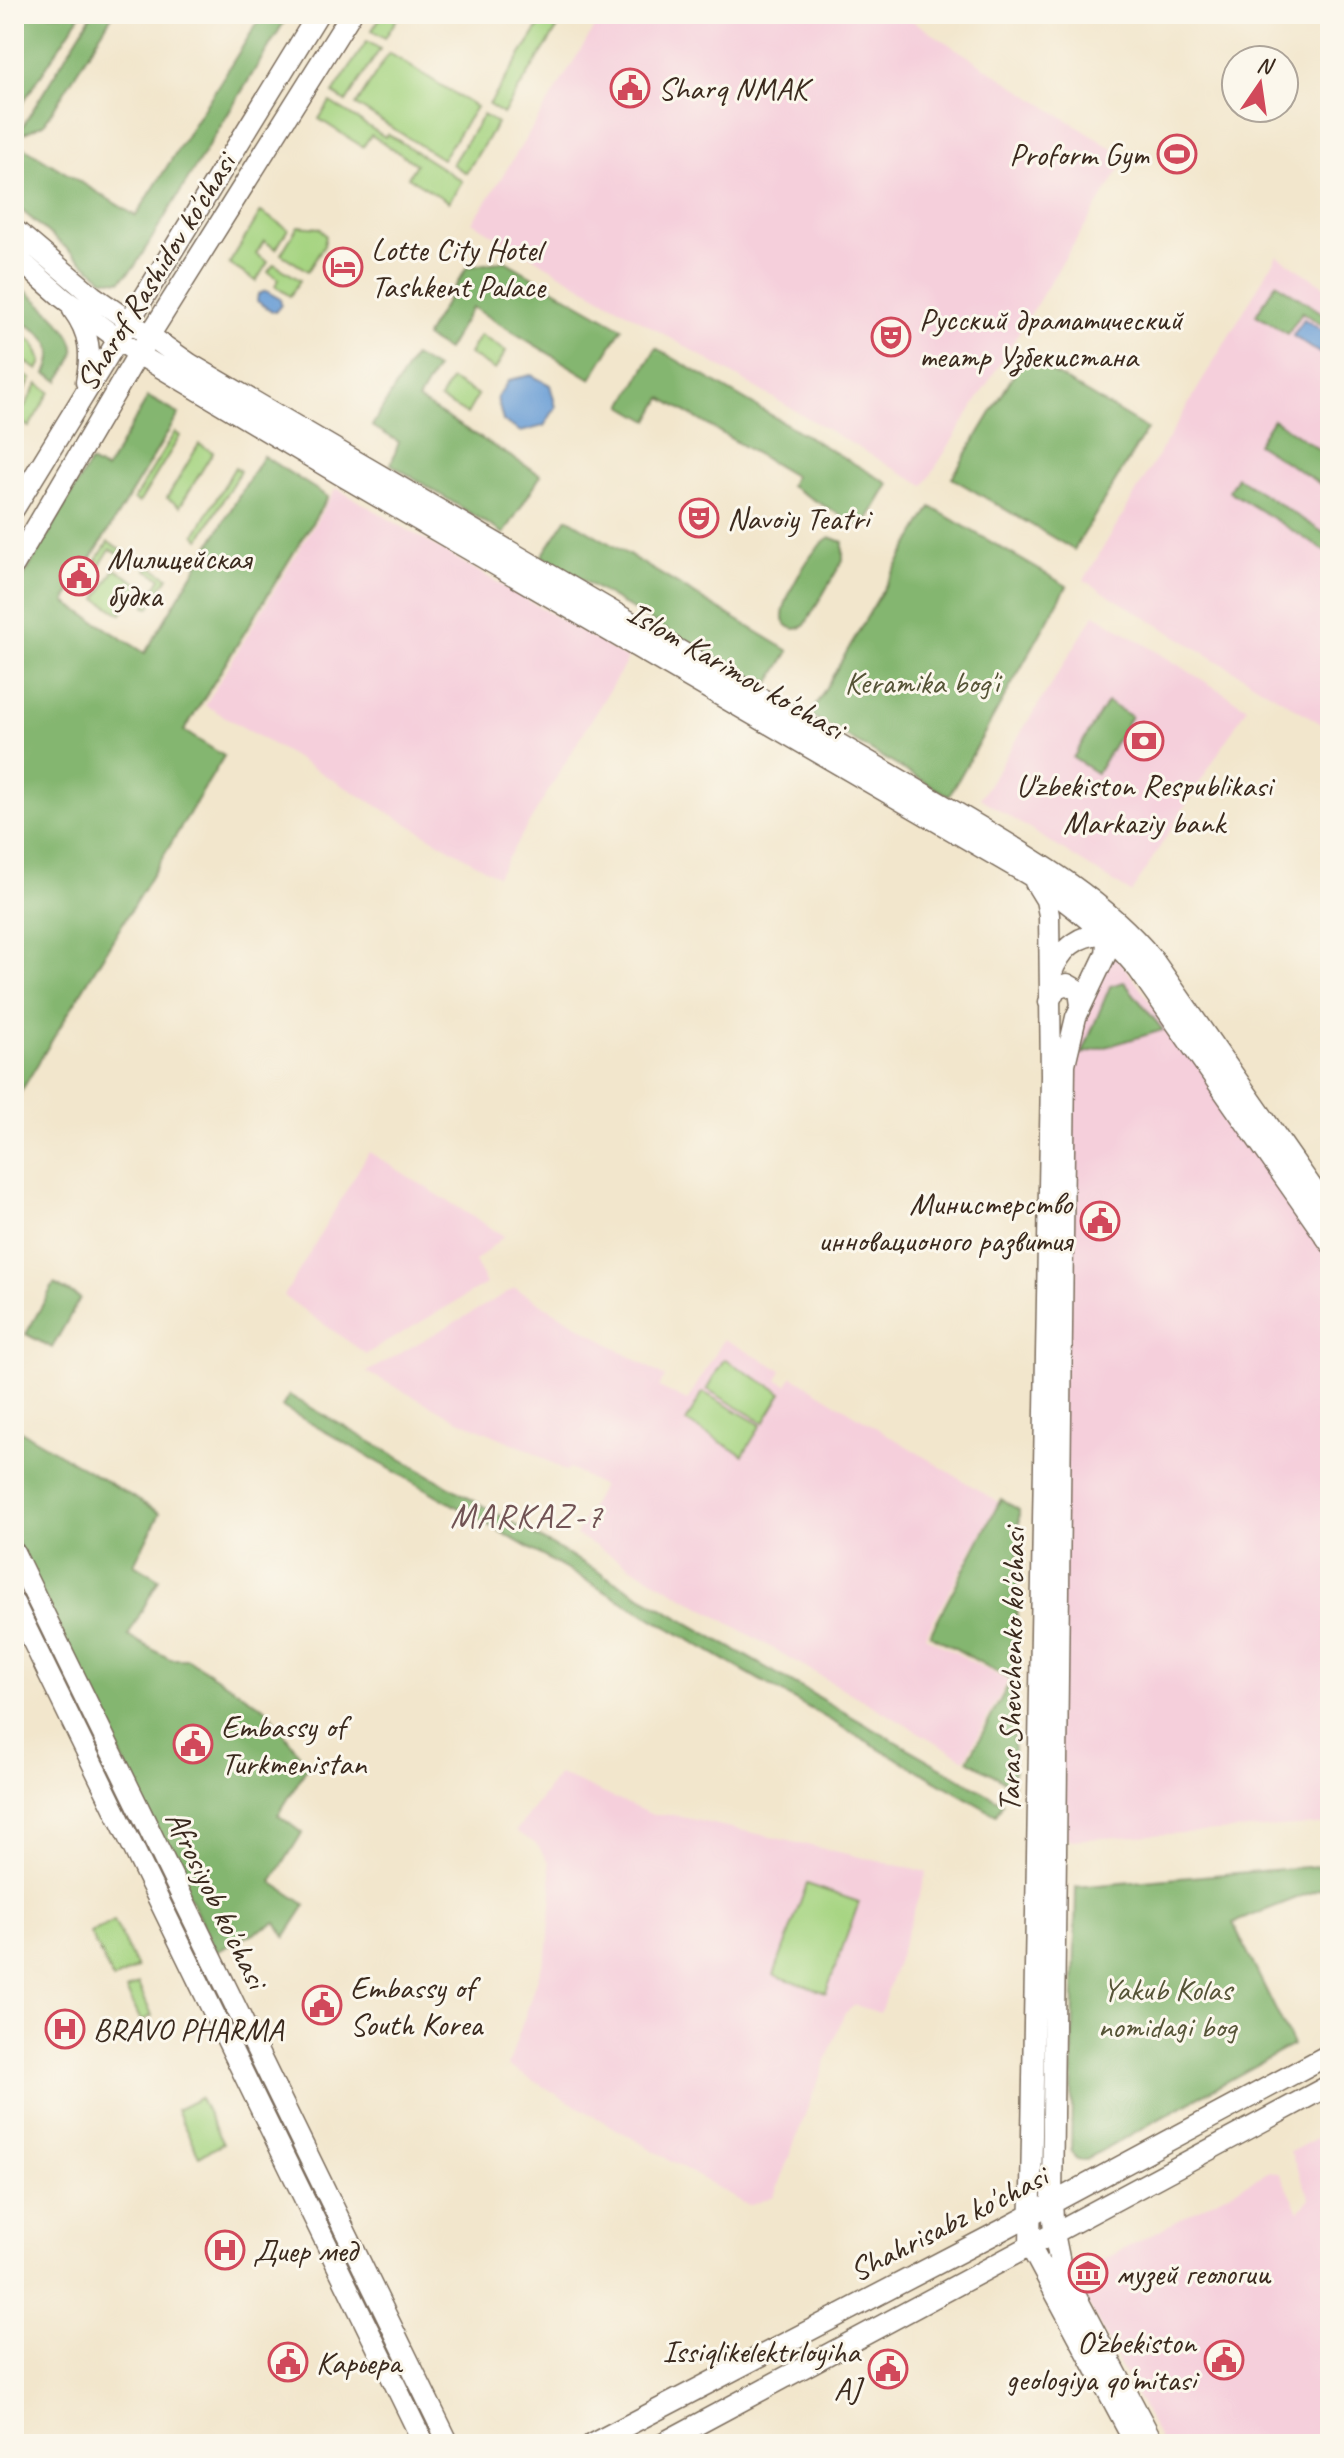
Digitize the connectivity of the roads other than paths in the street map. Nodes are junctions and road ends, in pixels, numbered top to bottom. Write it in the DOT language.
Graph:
graph roads {
  1 [pos="318,14"];
  2 [pos="351,14"];
  3 [pos="14,229"];
  4 [pos="14,255"];
  5 [pos="63,298"];
  6 [pos="127,321"];
  7 [pos="116,339"];
  8 [pos="144,345"];
  9 [pos="80,399"];
  10 [pos="14,509"];
  11 [pos="14,565"];
  12 [pos="781,720"];
  13 [pos="1031,876"];
  14 [pos="1097,903"];
  15 [pos="1105,934"];
  16 [pos="1135,952"];
  17 [pos="1100,966"];
  18 [pos="1049,993"];
  19 [pos="1081,1005"];
  20 [pos="1330,1213"];
  21 [pos="1330,1243"];
  22 [pos="14,1552"];
  23 [pos="14,1603"];
  24 [pos="1330,2054"];
  25 [pos="1330,2085"];
  26 [pos="1052,2155"];
  27 [pos="1084,2186"];
  28 [pos="1052,2203"];
  29 [pos="1031,2214"];
  30 [pos="1054,2233"];
  31 [pos="1030,2246"];
  32 [pos="424,2444"];
  33 [pos="449,2444"];
  34 [pos="592,2444"];
  35 [pos="661,2444"];
  36 [pos="1136,2444"];
  37 [pos="1154,2444"];
  1 -- 6 [label="main road, Sharof Rashidov ko'chasi"];
  2 -- 8 [label="main road, Sharof Rashidov ko'chasi"];
  3 -- 6 [label="main road, Islom Karimov ko'chasi"];
  4 -- 5 [label="main road, Islom Karimov ko'chasi"];
  5 -- 7 [label="main road, Islom Karimov ko'chasi"];
  5 -- 9 [label="main road"];
  6 -- 7 [label="main road, Sharof Rashidov ko'chasi"];
  6 -- 8 [label="main road, Islom Karimov ko'chasi"];
  7 -- 8 [label="main road, Islom Karimov ko'chasi"];
  7 -- 9 [label="main road, Sharof Rashidov ko'chasi"];
  8 -- 11 [label="main road, Sharof Rashidov ko'chasi"];
  8 -- 12 [label="main road, Islom Karimov ko'chasi"];
  9 -- 10 [label="main road, Sharof Rashidov ko'chasi"];
  12 -- 13 [label="main road, Islom Karimov ko'chasi"];
  12 -- 14 [label="main road, Islom Karimov ko'chasi"];
  13 -- 15 [label="main road, Islom Karimov ko'chasi"];
  13 -- 18 [label="main road, Taras Shevchenko ko'chasi"];
  14 -- 15 [label="main road, Taras Shevchenko ko'chasi"];
  14 -- 16 [label="main road, Islom Karimov ko'chasi"];
  15 -- 16 [label="main road"];
  15 -- 17 [label="main road, Taras Shevchenko ko'chasi"];
  15 -- 18 [label="main road"];
  16 -- 17 [label="main road"];
  16 -- 20 [label="main road, Islom Karimov ko'chasi"];
  16 -- 21 [label="main road, Islom Karimov ko'chasi"];
  17 -- 19 [label="main road, Taras Shevchenko ko'chasi"];
  18 -- 19 [label="main road"];
  18 -- 29 [label="main road, Taras Shevchenko ko'chasi"];
  19 -- 26 [label="main road, Taras Shevchenko ko'chasi"];
  22 -- 33 [label="main road, Afrosiyob ko'chasi"];
  23 -- 32 [label="main road, Afrosiyob ko'chasi"];
  24 -- 27 [label="main road, Shahrisabz ko'chasi"];
  25 -- 30 [label="main road, Shahrisabz ko'chasi"];
  26 -- 27 [label="main road"];
  26 -- 28 [label="main road, Taras Shevchenko ko'chasi"];
  27 -- 28 [label="main road, Shahrisabz ko'chasi"];
  28 -- 29 [label="main road, Shahrisabz ko'chasi"];
  28 -- 30 [label="main road, Taras Shevchenko ko'chasi"];
  29 -- 31 [label="main road, Taras Shevchenko ko'chasi"];
  29 -- 34 [label="main road, Shahrisabz ko'chasi"];
  30 -- 31 [label="main road, Shahrisabz ko'chasi"];
  30 -- 37 [label="main road, Taras Shevchenko ko'chasi"];
  31 -- 35 [label="main road, Shahrisabz ko'chasi"];
  31 -- 36 [label="main road, Taras Shevchenko ko'chasi"];
}
